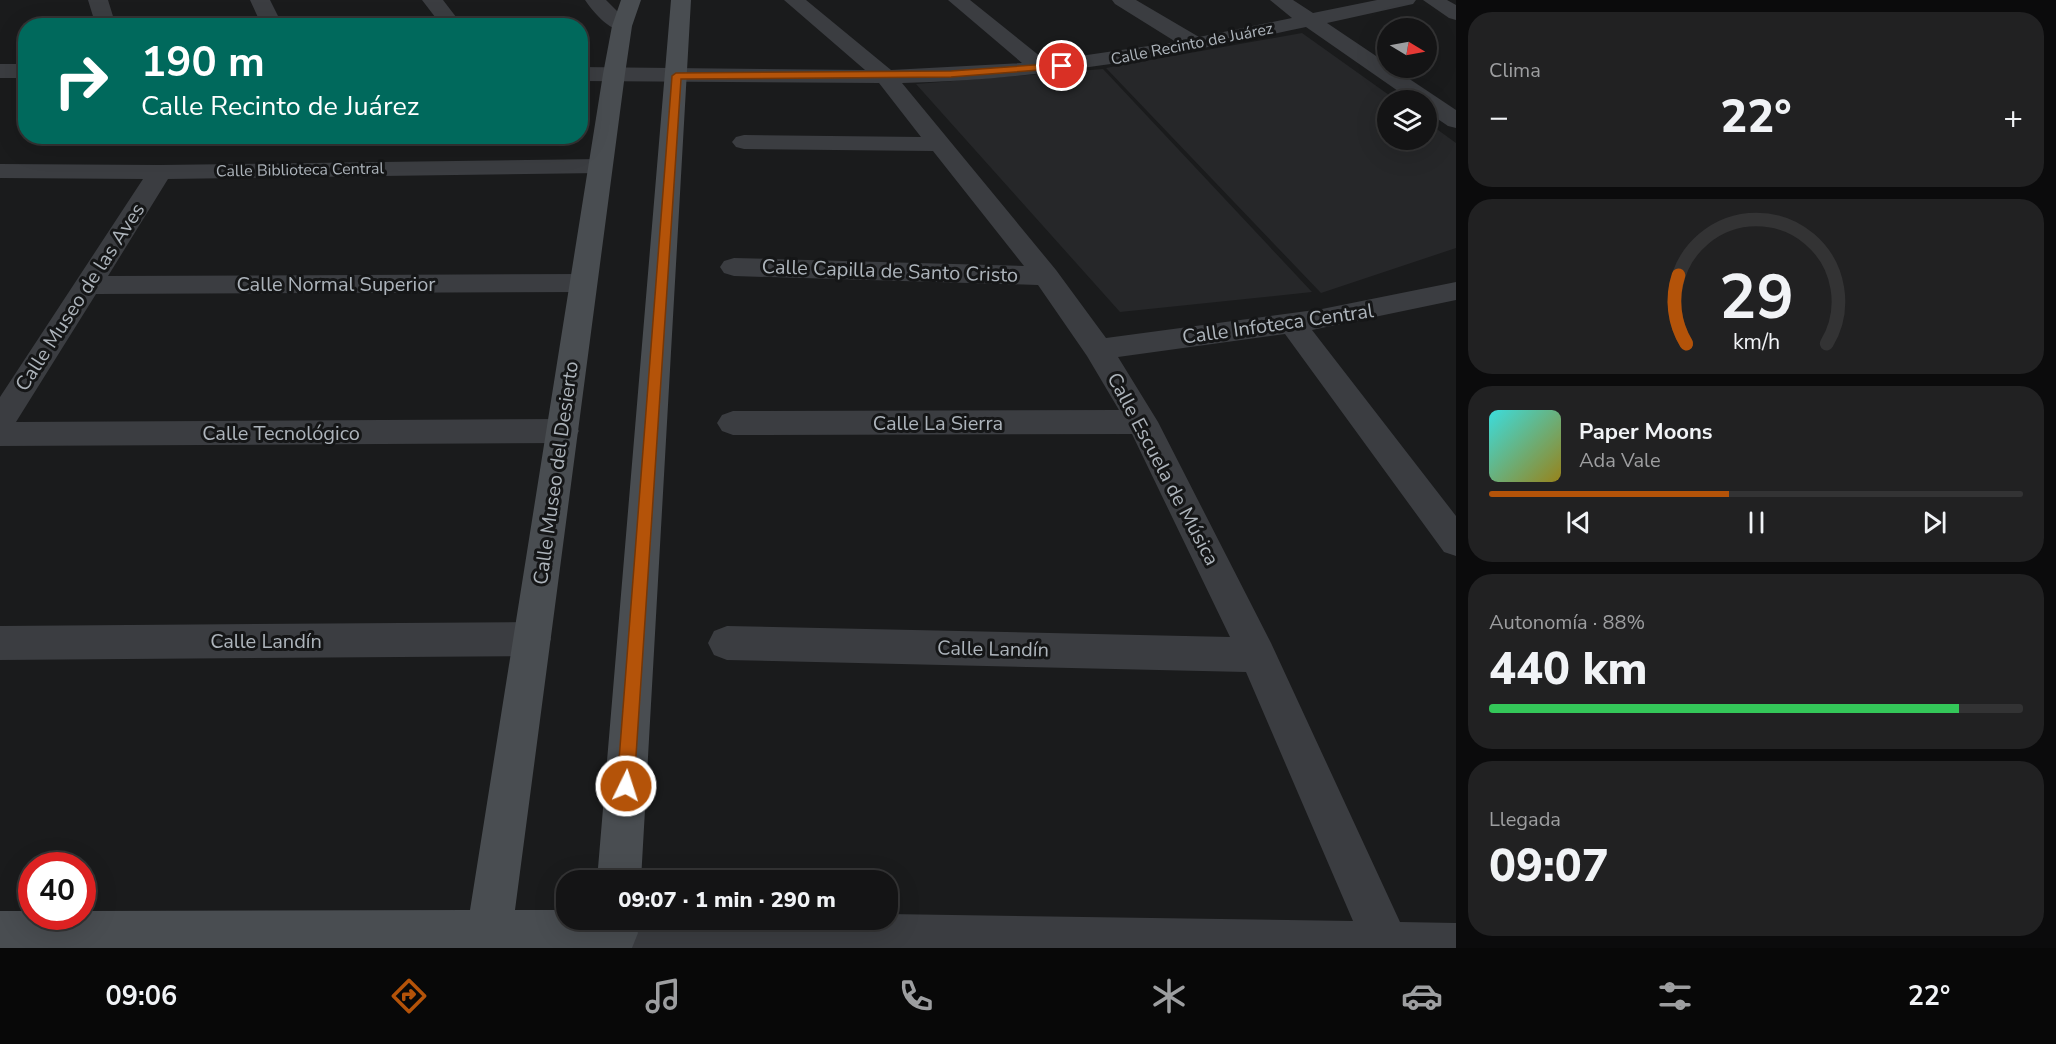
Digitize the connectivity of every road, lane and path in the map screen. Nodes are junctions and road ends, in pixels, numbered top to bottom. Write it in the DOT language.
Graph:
graph roads {
  1 [pos="98,0"];
  2 [pos="260,0"];
  3 [pos="432,0"];
  4 [pos="596,0"];
  5 [pos="631,0"];
  6 [pos="681,0"];
  7 [pos="794,0"];
  8 [pos="958,0"];
  9 [pos="1122,0"];
  10 [pos="1280,0"];
  11 [pos="1406,0"];
  12 [pos="1433,0"];
  13 [pos="1456,14"];
  14 [pos="104,18"];
  15 [pos="269,18"];
  16 [pos="447,18"];
  17 [pos="1311,19"];
  18 [pos="622,26"];
  19 [pos="1195,44"];
  20 [pos="1041,68"];
  21 [pos="0,71"];
  22 [pos="18,71"];
  23 [pos="588,74"];
  24 [pos="614,74"];
  25 [pos="676,76"];
  26 [pos="885,76"];
  27 [pos="1456,122"];
  28 [pos="744,142"];
  29 [pos="941,144"];
  30 [pos="600,166"];
  31 [pos="0,171"];
  32 [pos="160,172"];
  33 [pos="734,267"];
  34 [pos="1046,276"];
  35 [pos="583,283"];
  36 [pos="89,285"];
  37 [pos="1456,291"];
  38 [pos="1293,325"];
  39 [pos="1098,349"];
  40 [pos="0,422"];
  41 [pos="1142,422"];
  42 [pos="733,423"];
  43 [pos="563,431"];
  44 [pos="0,434"];
  45 [pos="1456,542"];
  46 [pos="532,639"];
  47 [pos="0,643"];
  48 [pos="727,643"];
  49 [pos="1258,655"];
  50 [pos="620,870"];
  51 [pos="0,934"];
  52 [pos="615,934"];
  53 [pos="488,941"];
  54 [pos="1456,946"];
  55 [pos="1387,947"];
  1 -- 14 [label="street"];
  2 -- 15 [label="street"];
  3 -- 16 [label="street"];
  4 -- 18 [label="street"];
  5 -- 18 [label="street, Calle Museo del Desierto"];
  6 -- 25 [label="street"];
  7 -- 26 [label="street, Calle Escuela de Música"];
  8 -- 20 [label="street"];
  9 -- 19 [label="street"];
  10 -- 17 [label="street"];
  11 -- 17 [label="street, Calle Recinto de Juárez"];
  12 -- 13 [label="street"];
  17 -- 19 [label="street, Calle Recinto de Juárez"];
  17 -- 27 [label="street"];
  18 -- 24 [label="street, Calle Museo del Desierto"];
  19 -- 20 [label="street, Calle Recinto de Juárez"];
  20 -- 26 [label="street, Calle Recinto de Juárez"];
  21 -- 22 [label="street"];
  23 -- 24 [label="street, Calle Recinto de Juárez"];
  24 -- 25 [label="street, Calle Recinto de Juárez"];
  24 -- 30 [label="street, Calle Museo del Desierto"];
  25 -- 26 [label="street, Calle Recinto de Juárez"];
  25 -- 50 [label="street"];
  26 -- 29 [label="street, Calle Escuela de Música"];
  28 -- 29 [label="street"];
  29 -- 34 [label="street, Calle Escuela de Música"];
  30 -- 32 [label="street, Calle Biblioteca Central"];
  30 -- 35 [label="street, Calle Museo del Desierto"];
  31 -- 32 [label="street, Calle Biblioteca Central"];
  32 -- 36 [label="street, Calle Museo de las Aves"];
  33 -- 34 [label="street, Calle Capilla de Santo Cristo"];
  34 -- 39 [label="street, Calle Escuela de Música"];
  35 -- 36 [label="street, Calle Normal Superior"];
  35 -- 43 [label="street, Calle Museo del Desierto"];
  36 -- 40 [label="street, Calle Museo de las Aves"];
  37 -- 38 [label="street, Calle Infoteca Central"];
  38 -- 39 [label="street, Calle Infoteca Central"];
  38 -- 45 [label="street"];
  39 -- 41 [label="street, Calle Escuela de Música"];
  41 -- 42 [label="street, Calle La Sierra"];
  41 -- 49 [label="street, Calle Escuela de Música"];
  43 -- 44 [label="street, Calle Tecnológico"];
  43 -- 46 [label="street, Calle Museo del Desierto"];
  46 -- 47 [label="street, Calle Landín"];
  46 -- 53 [label="street, Calle Museo del Desierto"];
  48 -- 49 [label="street, Calle Landín"];
  49 -- 55 [label="street, Calle Escuela de Música"];
  51 -- 53 [label="street"];
  52 -- 53 [label="street"];
  52 -- 55 [label="street"];
  54 -- 55 [label="street"];
}
